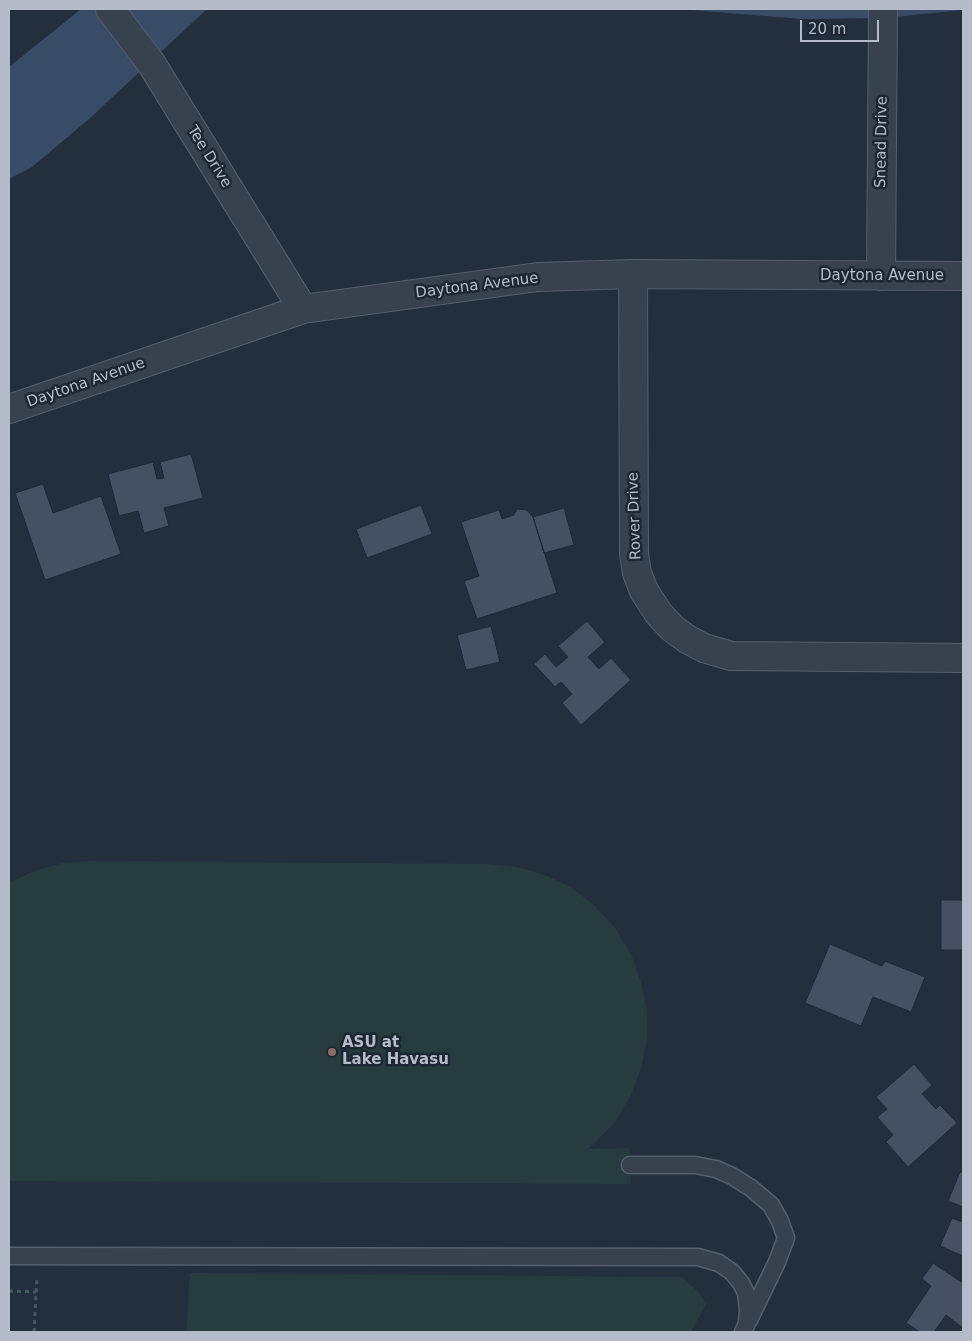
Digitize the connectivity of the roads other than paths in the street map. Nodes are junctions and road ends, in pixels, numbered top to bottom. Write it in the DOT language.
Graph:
graph roads {
  1 [pos="110,9"];
  2 [pos="883,9"];
  3 [pos="633,274"];
  4 [pos="881,276"];
  5 [pos="963,276"];
  6 [pos="303,309"];
  7 [pos="9,409"];
  8 [pos="963,658"];
  9 [pos="630,1165"];
  10 [pos="9,1256"];
  11 [pos="744,1331"];
  1 -- 6 [label="street, Tee Drive"];
  2 -- 4 [label="street, Snead Drive"];
  3 -- 4 [label="street, Daytona Avenue"];
  3 -- 6 [label="street, Daytona Avenue"];
  3 -- 8 [label="street, Rover Drive"];
  4 -- 5 [label="street, Daytona Avenue"];
  6 -- 7 [label="street, Daytona Avenue"];
  9 -- 11 [label="lane"];
  10 -- 11 [label="lane"];
}
